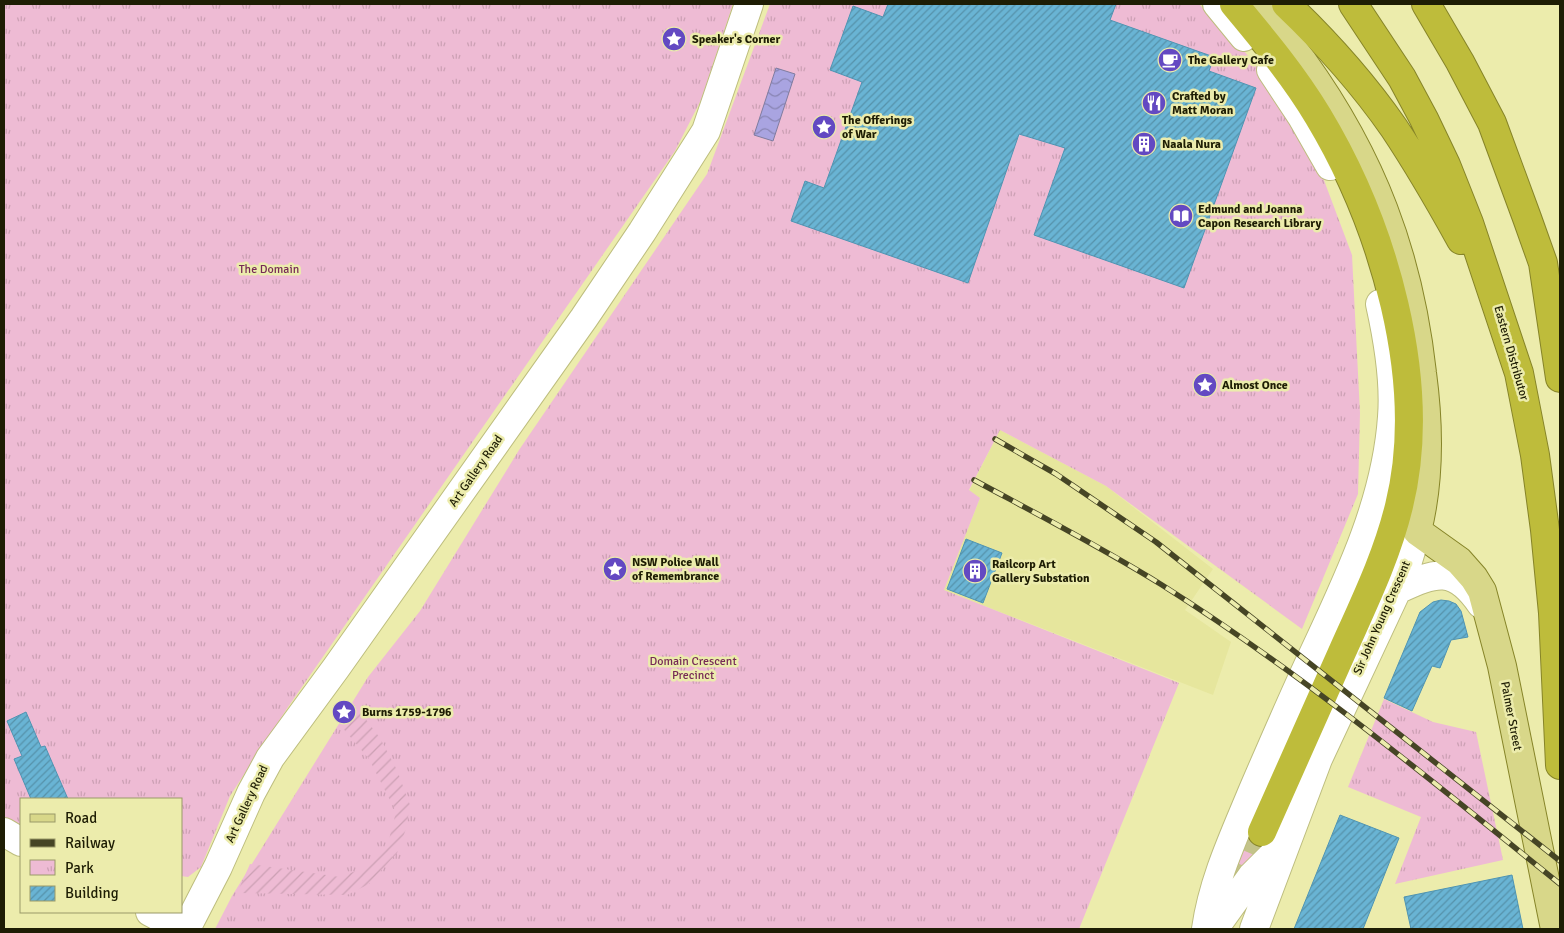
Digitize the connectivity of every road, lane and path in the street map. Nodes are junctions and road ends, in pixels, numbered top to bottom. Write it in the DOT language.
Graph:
graph roads {
  1 [pos="749,4"];
  2 [pos="1218,4"];
  3 [pos="1234,4"];
  4 [pos="1254,4"];
  5 [pos="1353,4"];
  6 [pos="1426,4"];
  7 [pos="1285,10"];
  8 [pos="1302,61"];
  9 [pos="1494,297"];
  10 [pos="1560,378"];
  11 [pos="1417,531"];
  12 [pos="1397,590"];
  13 [pos="1488,613"];
  14 [pos="1560,765"];
  15 [pos="4,832"];
  16 [pos="1262,832"];
  17 [pos="1288,839"];
  18 [pos="20,841"];
  19 [pos="152,913"];
  20 [pos="184,929"];
  21 [pos="1206,929"];
  22 [pos="1214,929"];
  23 [pos="1254,929"];
  24 [pos="1554,929"];
  1 -- 20 [label="street, Art Gallery Road"];
  2 -- 21 [label="street"];
  3 -- 16 [label="highway"];
  4 -- 8 [label="main road, Sir John Young Crescent"];
  5 -- 9 [label="highway, Eastern Distributor"];
  6 -- 10 [label="highway"];
  7 -- 8 [label="main road"];
  7 -- 9 [label="highway"];
  8 -- 11 [label="main road, Sir John Young Crescent"];
  9 -- 14 [label="highway, Eastern Distributor"];
  11 -- 12 [label="street, Sir John Young Crescent"];
  11 -- 13 [label="main road, Palmer Street"];
  12 -- 13 [label="street"];
  12 -- 17 [label="street, Sir John Young Crescent"];
  13 -- 24 [label="main road, Palmer Street"];
  15 -- 18 [label="street"];
  17 -- 22 [label="street"];
  17 -- 23 [label="street, Sir John Young Crescent"];
  19 -- 20 [label="street"];
}
